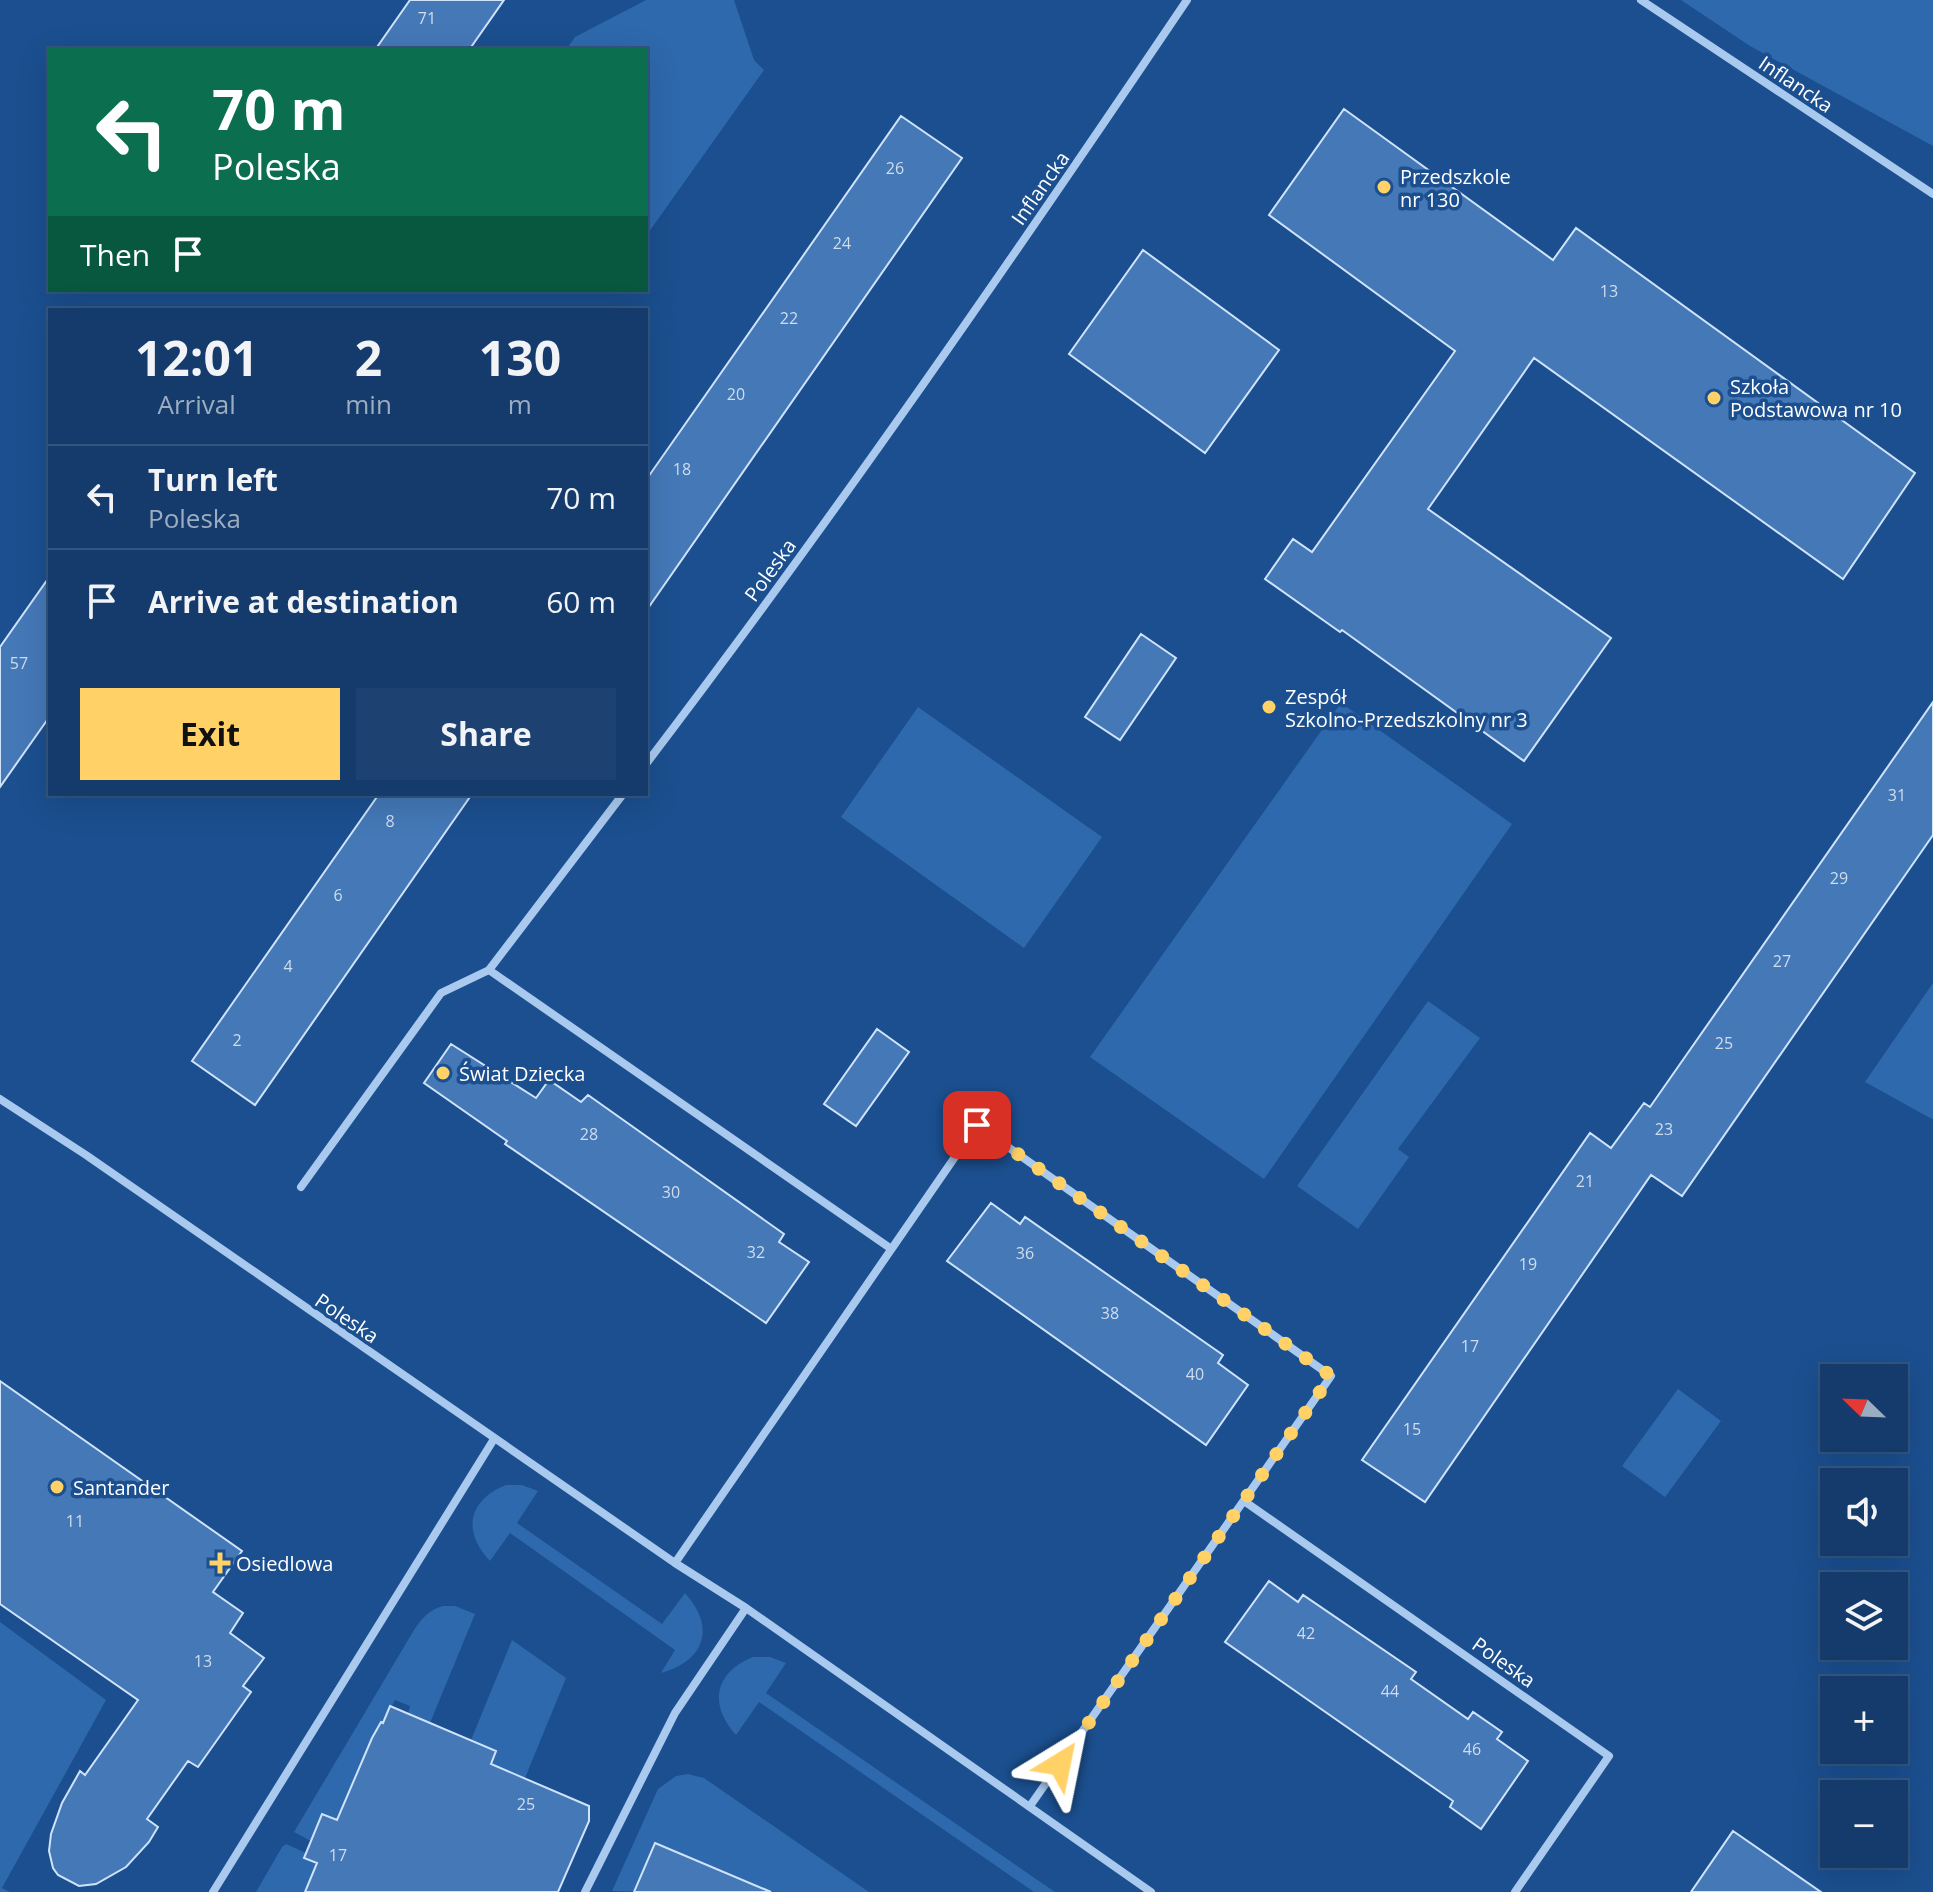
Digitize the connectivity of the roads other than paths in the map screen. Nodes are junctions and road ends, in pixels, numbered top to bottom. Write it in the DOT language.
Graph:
graph roads {
  1 [pos="1187,0"];
  2 [pos="1641,0"];
  3 [pos="1933,194"];
  4 [pos="917,393"];
  5 [pos="648,761"];
  6 [pos="621,796"];
  7 [pos="489,970"];
  8 [pos="0,1099"];
  9 [pos="301,1187"];
  10 [pos="890,1248"];
  11 [pos="494,1439"];
  12 [pos="1244,1501"];
  13 [pos="675,1563"];
  14 [pos="746,1608"];
  15 [pos="1030,1806"];
  16 [pos="213,1892"];
  17 [pos="585,1892"];
  18 [pos="1151,1892"];
  19 [pos="1515,1892"];
  1 -- 4 [label="street, Inflancka"];
  2 -- 3 [label="street, Inflancka"];
  4 -- 5 [label="street, Poleska"];
  6 -- 7 [label="street"];
  7 -- 9 [label="street"];
  7 -- 10 [label="street"];
  8 -- 11 [label="street, Poleska"];
  10 -- 12 [label="street"];
  10 -- 13 [label="street"];
  11 -- 13 [label="street, Poleska"];
  11 -- 16 [label="street"];
  12 -- 15 [label="street"];
  12 -- 19 [label="street, Poleska"];
  13 -- 14 [label="street, Poleska"];
  14 -- 15 [label="street, Poleska"];
  14 -- 17 [label="street"];
  15 -- 18 [label="street, Poleska"];
}
